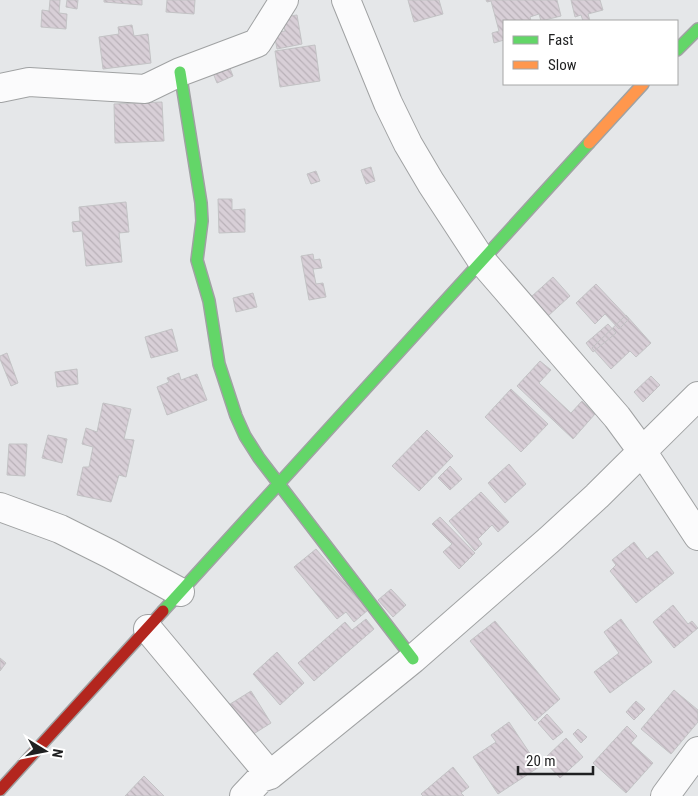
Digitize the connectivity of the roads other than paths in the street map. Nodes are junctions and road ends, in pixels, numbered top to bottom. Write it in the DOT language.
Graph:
graph roads {
  1 [pos="284,0"];
  2 [pos="346,0"];
  3 [pos="698,29"];
  4 [pos="678,49"];
  5 [pos="180,72"];
  6 [pos="642,85"];
  7 [pos="0,88"];
  8 [pos="482,261"];
  9 [pos="698,396"];
  10 [pos="642,451"];
  11 [pos="278,484"];
  12 [pos="0,507"];
  13 [pos="698,536"];
  14 [pos="180,592"];
  15 [pos="148,629"];
  16 [pos="413,659"];
  17 [pos="698,750"];
  18 [pos="270,775"];
  19 [pos="0,790"];
  20 [pos="244,796"];
  21 [pos="665,796"];
  1 -- 5 [label="street"];
  2 -- 8 [label="street"];
  3 -- 4 [label="street"];
  5 -- 7 [label="street"];
  5 -- 11 [label="street"];
  6 -- 8 [label="street"];
  8 -- 10 [label="street"];
  8 -- 11 [label="street"];
  9 -- 10 [label="street"];
  10 -- 13 [label="street"];
  10 -- 16 [label="street"];
  11 -- 14 [label="street"];
  11 -- 16 [label="street"];
  12 -- 14 [label="street"];
  14 -- 15 [label="street"];
  15 -- 18 [label="street"];
  15 -- 19 [label="street"];
  16 -- 18 [label="street"];
  17 -- 21 [label="street"];
  18 -- 20 [label="street"];
}
